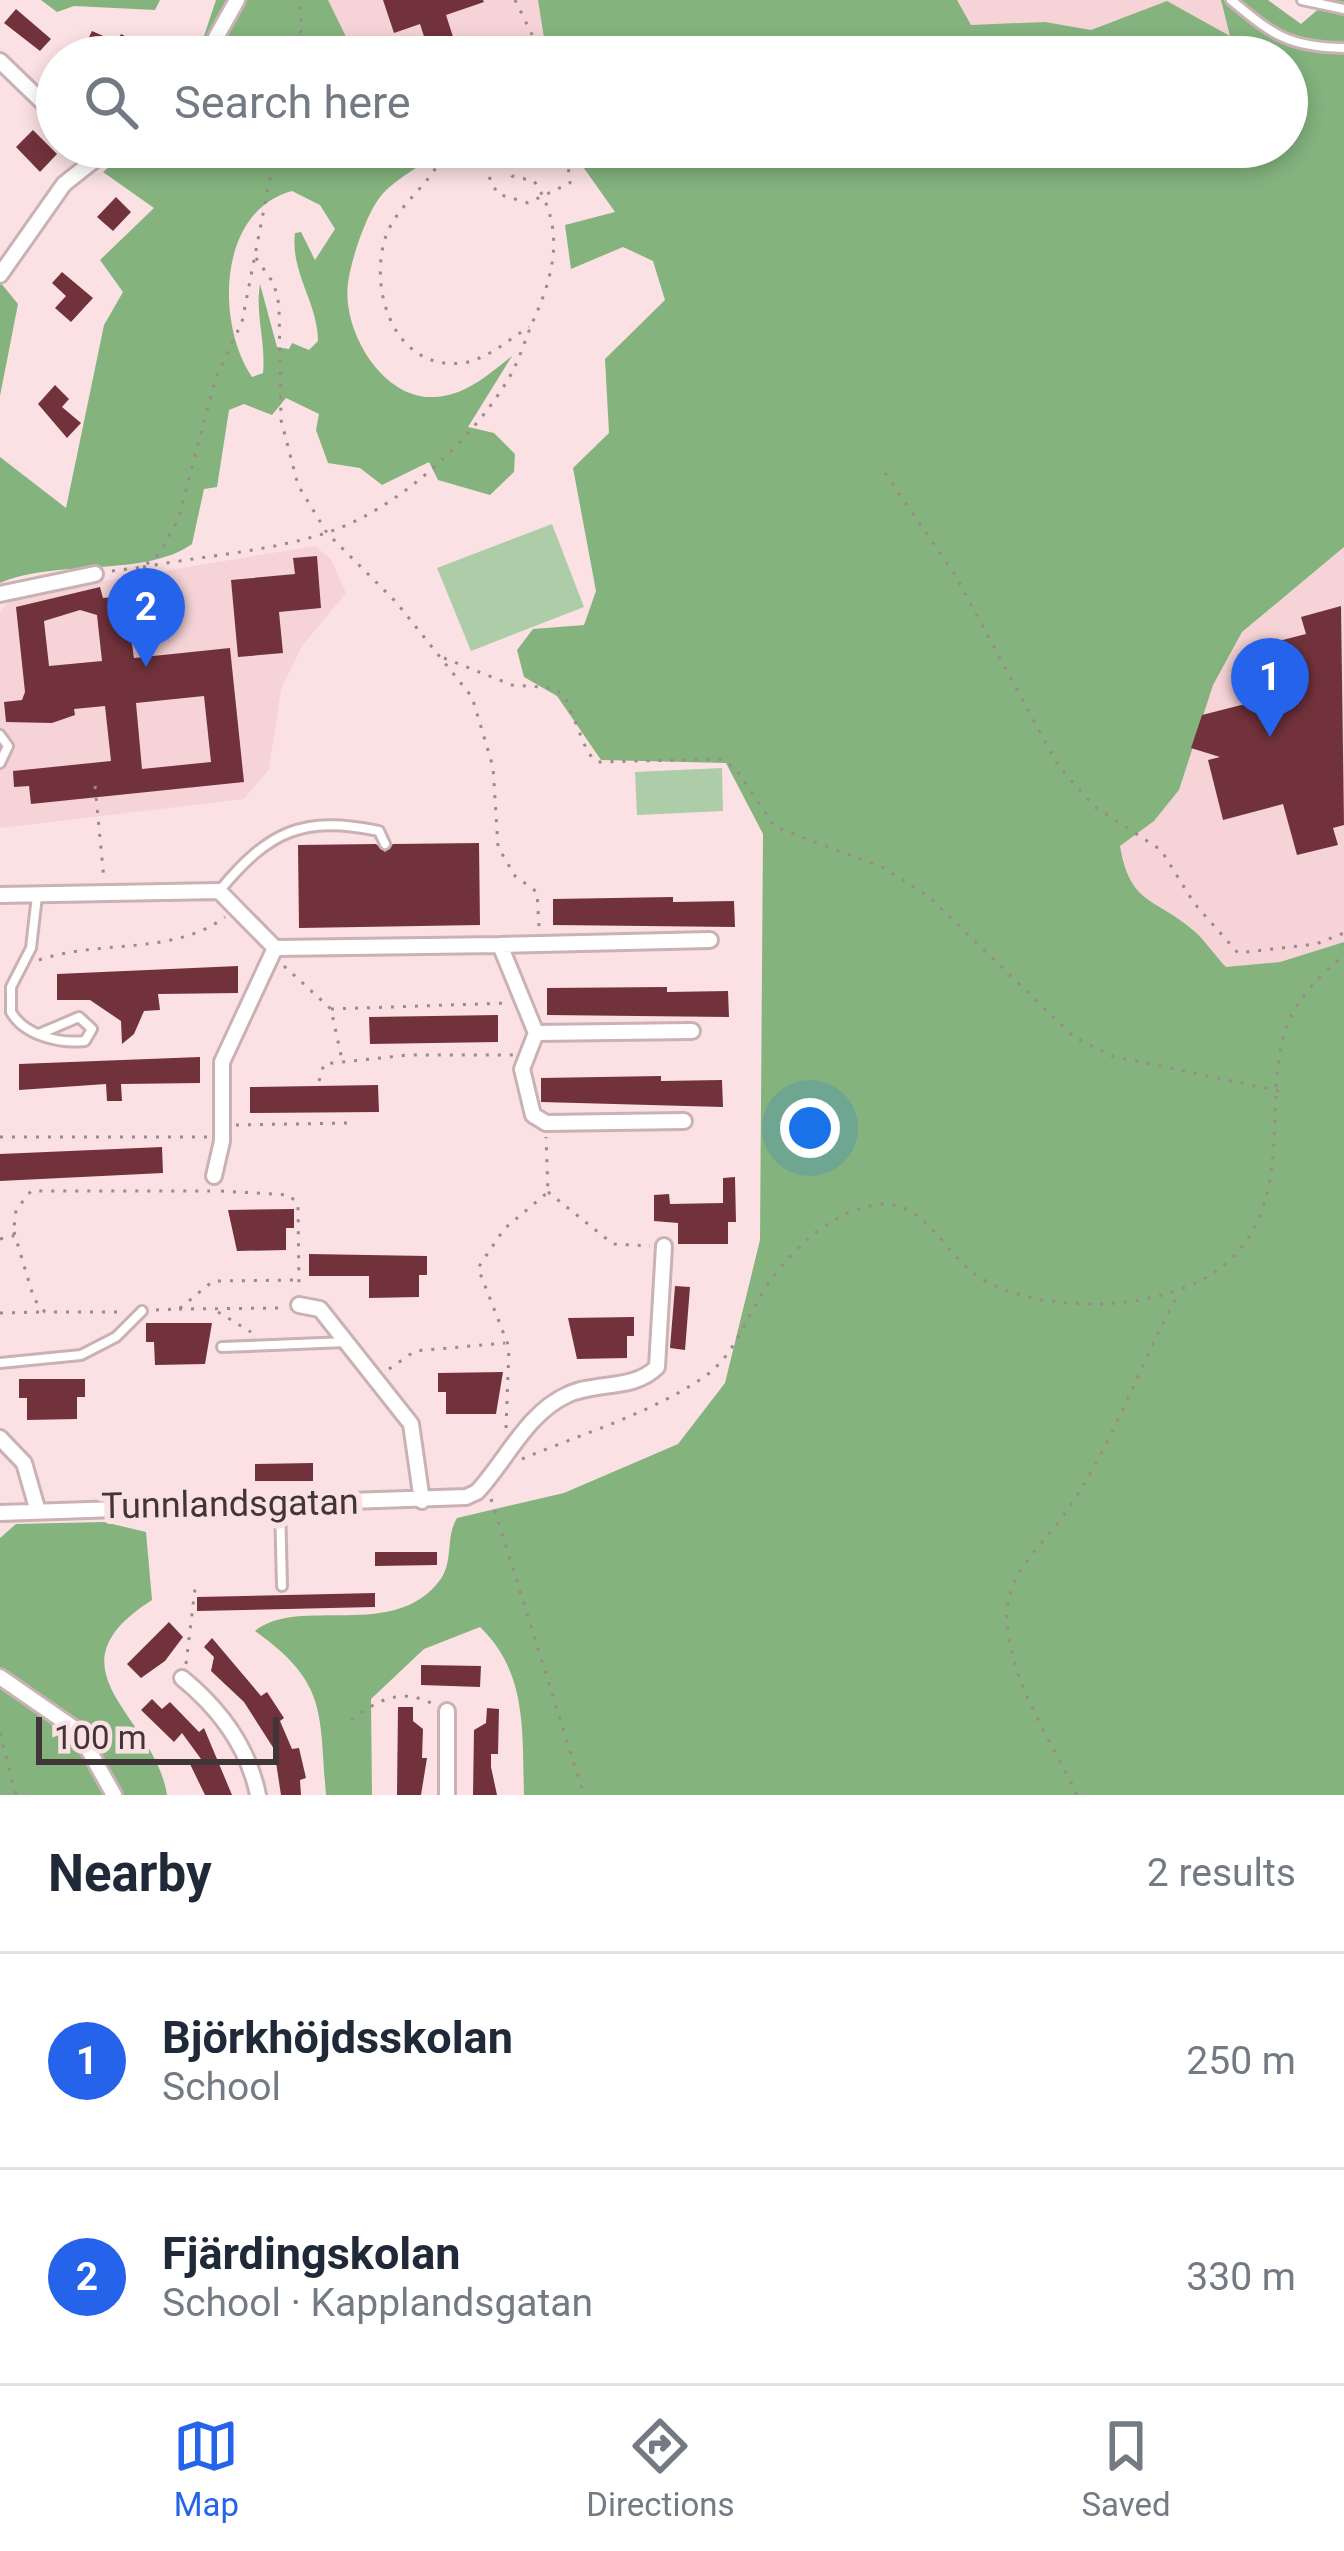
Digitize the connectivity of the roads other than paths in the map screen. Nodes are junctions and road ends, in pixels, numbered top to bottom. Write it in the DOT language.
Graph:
graph roads {
  1 [pos="237,0"];
  2 [pos="1231,0"];
  3 [pos="1302,0"];
  4 [pos="1344,9"];
  5 [pos="217,36"];
  6 [pos="1275,36"];
  7 [pos="1308,47"];
  8 [pos="1344,48"];
  9 [pos="0,62"];
  10 [pos="36,96"];
  11 [pos="78,168"];
  12 [pos="0,275"];
  13 [pos="95,574"];
  14 [pos="0,594"];
  15 [pos="0,735"];
  16 [pos="0,763"];
  17 [pos="385,844"];
  18 [pos="219,891"];
  19 [pos="0,895"];
  20 [pos="37,895"];
  21 [pos="710,940"];
  22 [pos="500,945"];
  23 [pos="274,952"];
  24 [pos="692,1031"];
  25 [pos="536,1033"];
  26 [pos="39,1034"];
  27 [pos="684,1121"];
  28 [pos="214,1183"];
  29 [pos="664,1246"];
  30 [pos="299,1305"];
  31 [pos="142,1311"];
  32 [pos="346,1342"];
  33 [pos="222,1347"];
  34 [pos="0,1364"];
  35 [pos="0,1438"];
  36 [pos="422,1501"];
  37 [pos="280,1502"];
  38 [pos="37,1508"];
  39 [pos="0,1513"];
  40 [pos="282,1586"];
  41 [pos="0,1677"];
  42 [pos="182,1678"];
  43 [pos="447,1711"];
  44 [pos="114,1795"];
  45 [pos="258,1795"];
  46 [pos="448,1795"];
  1 -- 5 [label="street"];
  2 -- 6 [label="lane"];
  3 -- 4 [label="lane"];
  7 -- 8 [label="lane"];
  9 -- 10 [label="street"];
  11 -- 12 [label="street"];
  13 -- 14 [label="street"];
  15 -- 16 [label="lane"];
  17 -- 18 [label="lane"];
  18 -- 20 [label="street"];
  18 -- 23 [label="street"];
  19 -- 20 [label="street"];
  20 -- 26 [label="lane"];
  21 -- 22 [label="street"];
  22 -- 23 [label="street"];
  22 -- 25 [label="street"];
  23 -- 28 [label="street"];
  24 -- 25 [label="street"];
  25 -- 27 [label="street"];
  26 -- 26 [label="lane"];
  29 -- 36 [label="street, Tunnlandsgatan"];
  30 -- 32 [label="street"];
  31 -- 34 [label="lane"];
  32 -- 33 [label="lane"];
  32 -- 36 [label="street"];
  35 -- 38 [label="street"];
  36 -- 37 [label="street, Tunnlandsgatan"];
  37 -- 38 [label="street, Tunnlandsgatan"];
  37 -- 40 [label="lane"];
  38 -- 39 [label="street, Tunnlandsgatan"];
  41 -- 44 [label="street"];
  42 -- 45 [label="street"];
  43 -- 46 [label="street"];
}
